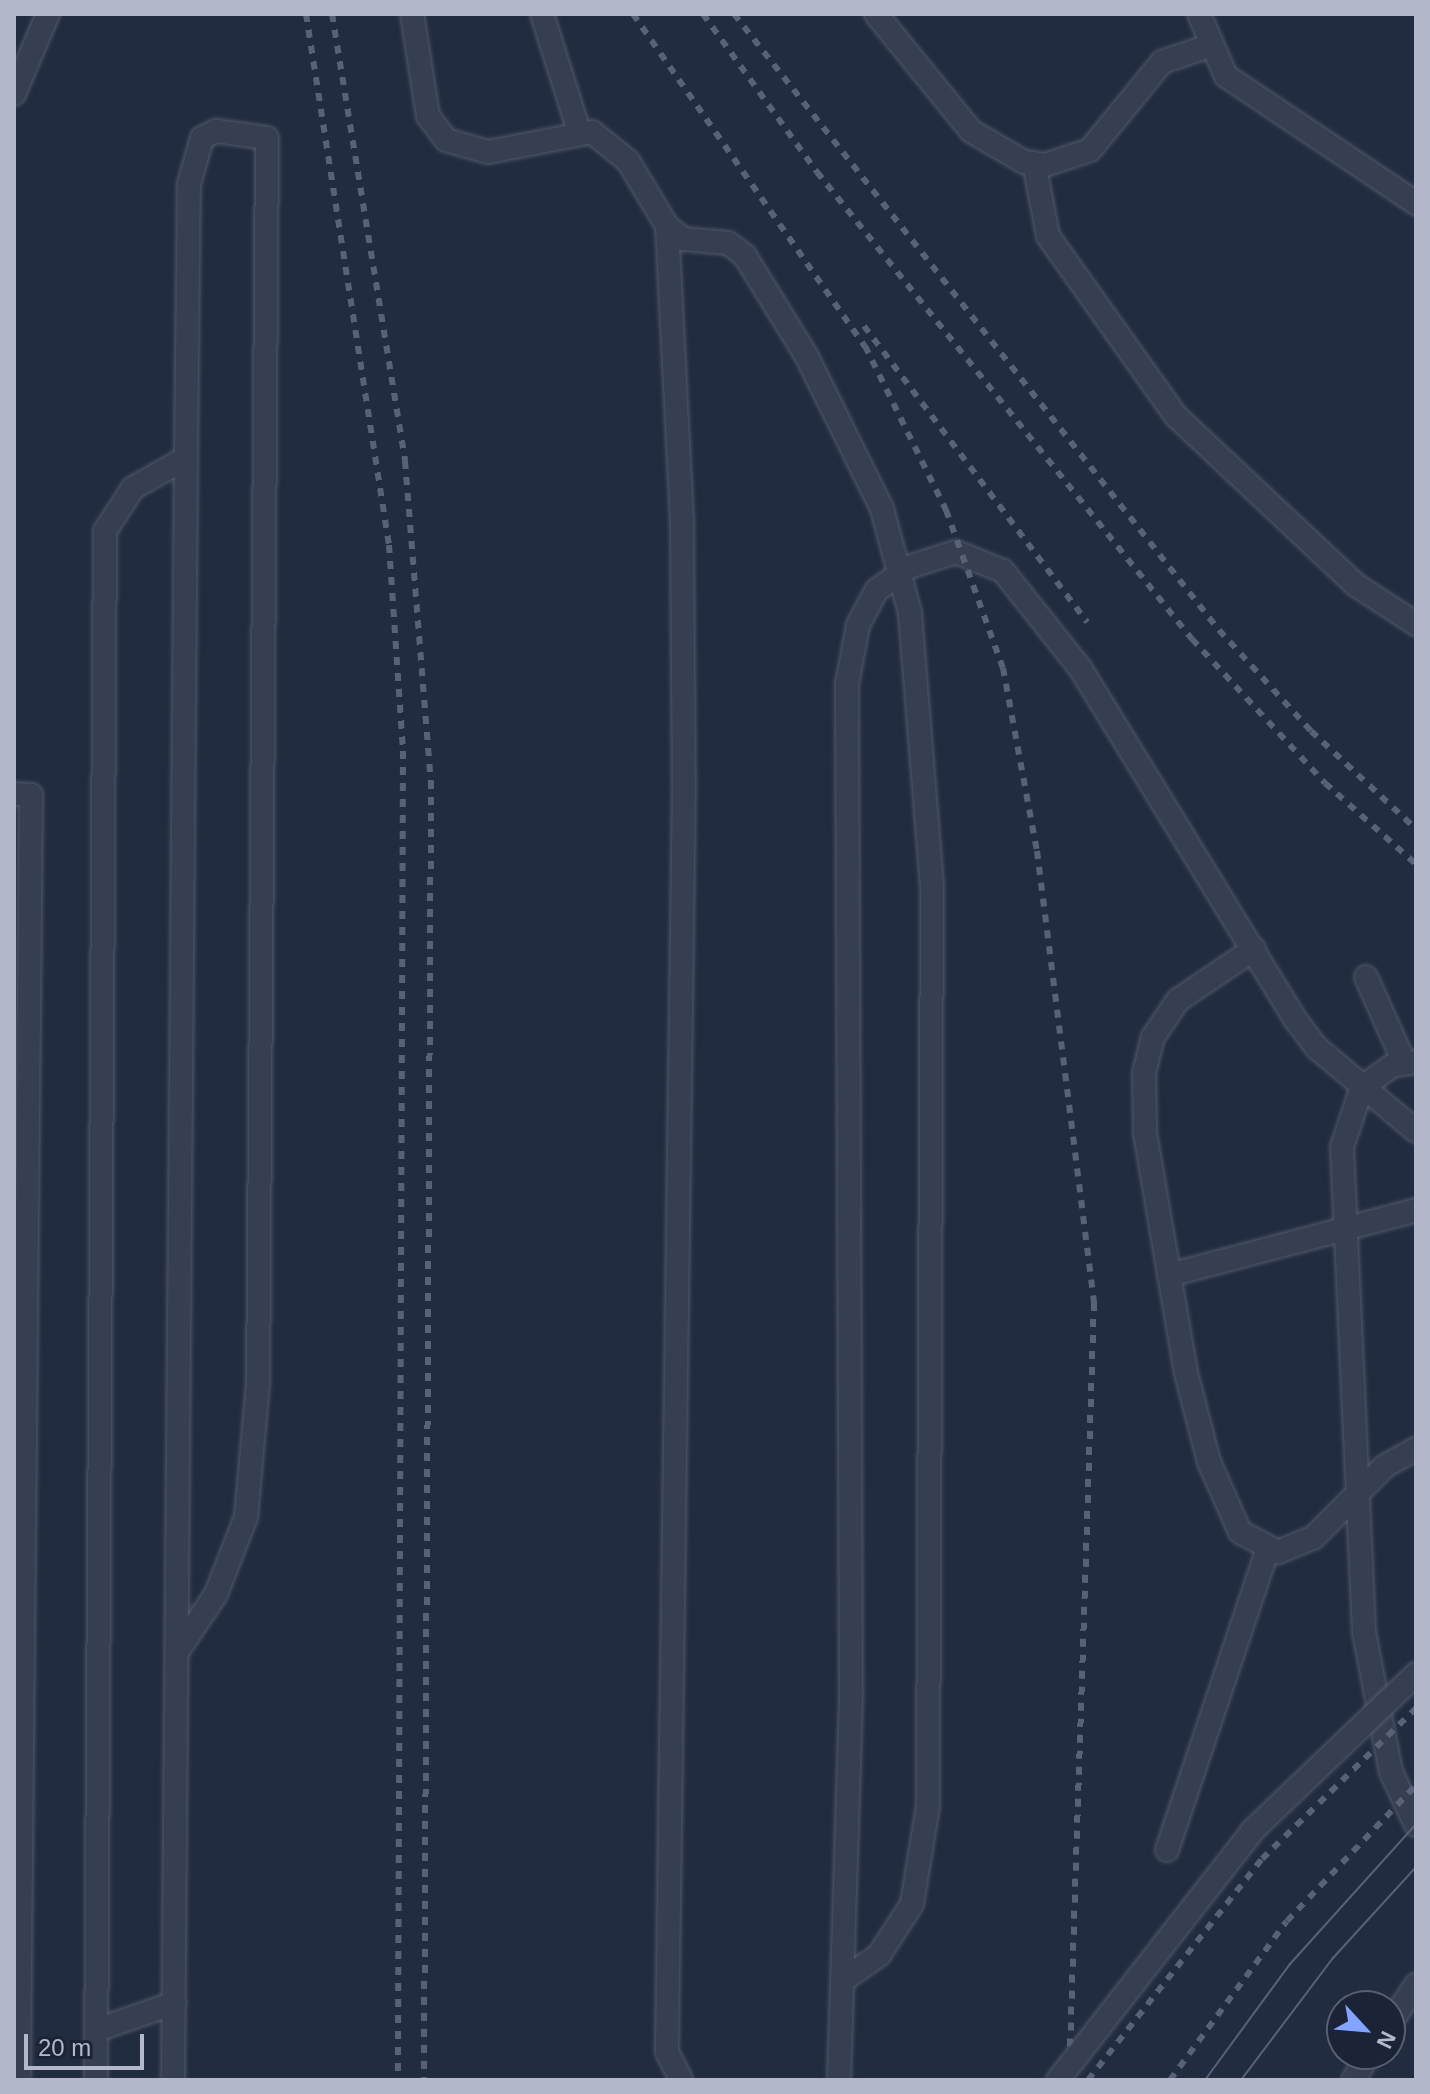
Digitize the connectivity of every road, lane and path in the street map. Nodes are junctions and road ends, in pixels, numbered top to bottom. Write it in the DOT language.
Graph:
graph roads {
  1 [pos="48,14"];
  2 [pos="412,14"];
  3 [pos="542,14"];
  4 [pos="876,14"];
  5 [pos="1199,14"];
  6 [pos="1209,46"];
  7 [pos="14,94"];
  8 [pos="579,131"];
  9 [pos="1034,163"];
  10 [pos="1416,203"];
  11 [pos="667,226"];
  12 [pos="186,458"];
  13 [pos="900,573"];
  14 [pos="1416,624"];
  15 [pos="14,794"];
  16 [pos="1254,949"];
  17 [pos="1366,977"];
  18 [pos="1410,1062"];
  19 [pos="1362,1087"];
  20 [pos="1416,1131"];
  21 [pos="1416,1210"];
  22 [pos="1348,1226"];
  23 [pos="1169,1275"];
  24 [pos="1416,1449"];
  25 [pos="1356,1493"];
  26 [pos="1268,1549"];
  27 [pos="177,1652"];
  28 [pos="1416,1674"];
  29 [pos="1416,1825"];
  30 [pos="1167,1850"];
  31 [pos="847,1977"];
  32 [pos="174,2003"];
  33 [pos="97,2030"];
  34 [pos="19,2080"];
  35 [pos="96,2080"];
  36 [pos="173,2080"];
  37 [pos="681,2080"];
  38 [pos="839,2080"];
  39 [pos="1058,2080"];
  1 -- 7 [label="lane"];
  2 -- 8 [label="lane"];
  3 -- 8 [label="lane"];
  4 -- 9 [label="lane"];
  5 -- 6 [label="lane"];
  6 -- 9 [label="lane"];
  6 -- 10 [label="lane"];
  8 -- 11 [label="lane"];
  9 -- 14 [label="lane"];
  11 -- 13 [label="lane"];
  11 -- 37 [label="lane"];
  12 -- 27 [label="lane"];
  12 -- 27 [label="lane"];
  12 -- 33 [label="lane"];
  13 -- 16 [label="lane"];
  13 -- 31 [label="lane"];
  13 -- 31 [label="lane"];
  15 -- 34 [label="lane"];
  16 -- 19 [label="lane"];
  16 -- 23 [label="lane"];
  17 -- 18 [label="lane"];
  18 -- 19 [label="lane"];
  19 -- 20 [label="lane"];
  19 -- 22 [label="lane"];
  21 -- 22 [label="lane"];
  22 -- 23 [label="lane"];
  22 -- 25 [label="lane"];
  23 -- 26 [label="lane"];
  24 -- 25 [label="lane"];
  25 -- 26 [label="lane"];
  25 -- 29 [label="lane"];
  26 -- 30 [label="lane"];
  27 -- 32 [label="lane"];
  28 -- 39 [label="lane, bridge"];
  31 -- 38 [label="lane"];
  32 -- 33 [label="lane"];
  32 -- 36 [label="lane"];
  33 -- 35 [label="lane"];
}
